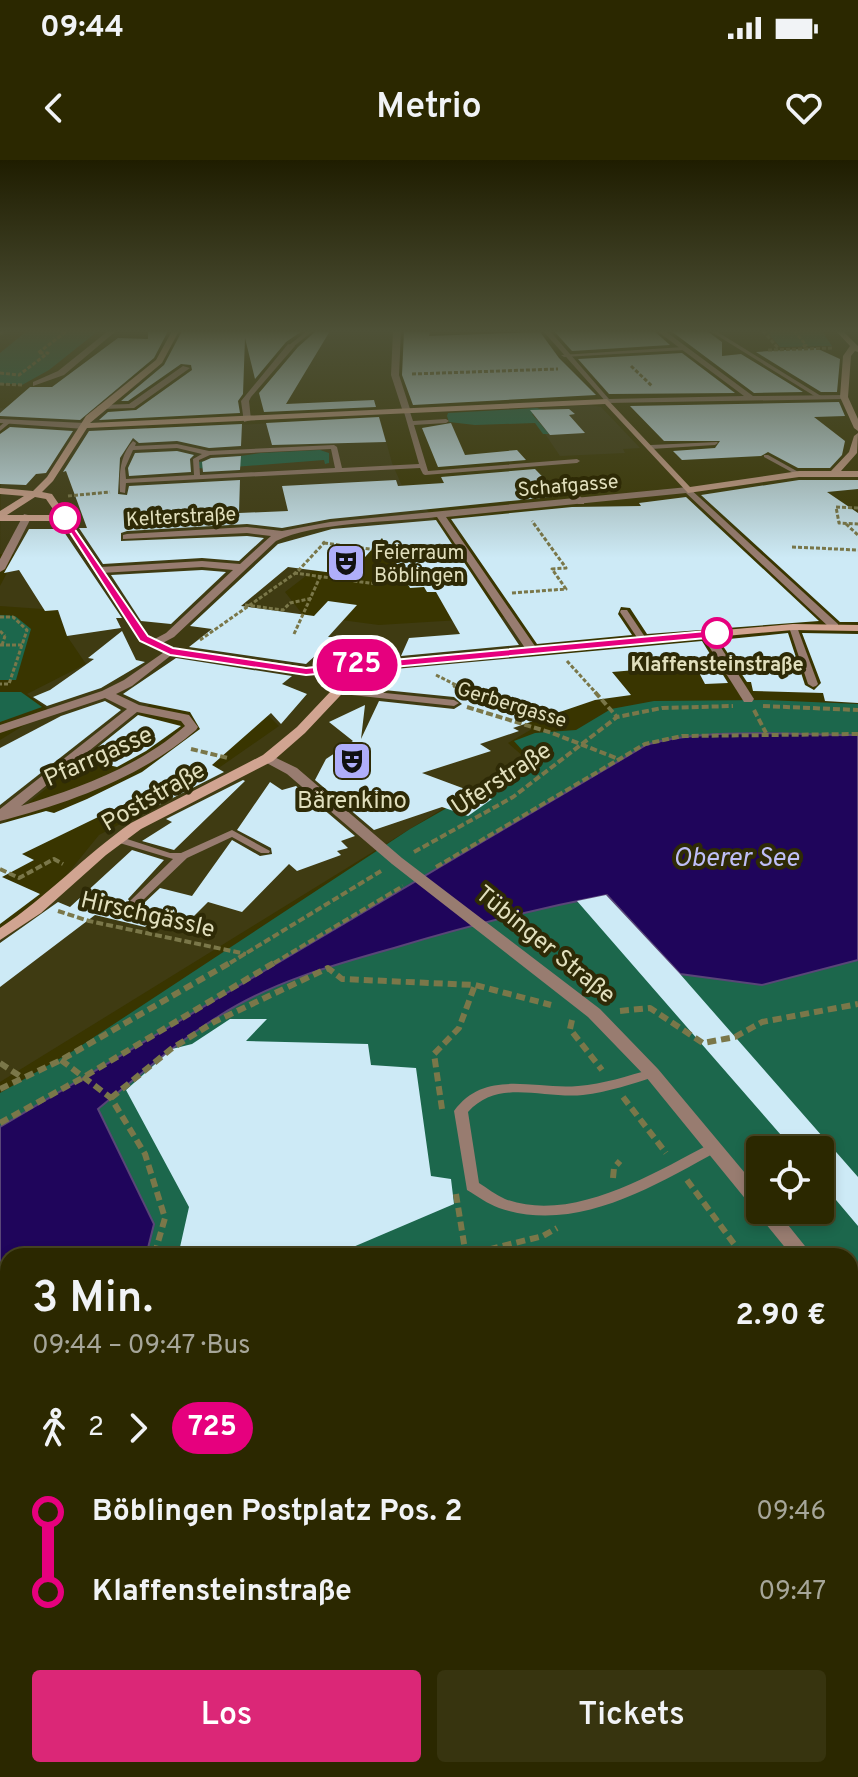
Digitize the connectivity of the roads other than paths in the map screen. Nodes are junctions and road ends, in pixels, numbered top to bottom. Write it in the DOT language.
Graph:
graph roads {
  1 [pos="117,406"];
  2 [pos="246,406"];
  3 [pos="405,406"];
  4 [pos="508,406"];
  5 [pos="612,406"];
  6 [pos="848,406"];
  7 [pos="101,407"];
  8 [pos="407,412"];
  9 [pos="247,420"];
  10 [pos="4,421"];
  11 [pos="446,421"];
  12 [pos="410,423"];
  13 [pos="85,426"];
  14 [pos="858,428"];
  15 [pos="0,429"];
  16 [pos="858,436"];
  17 [pos="134,440"];
  18 [pos="715,443"];
  19 [pos="651,447"];
  20 [pos="130,448"];
  21 [pos="209,453"];
  22 [pos="766,456"];
  23 [pos="577,461"];
  24 [pos="423,466"];
  25 [pos="339,471"];
  26 [pos="835,472"];
  27 [pos="799,474"];
  28 [pos="858,474"];
  29 [pos="197,477"];
  30 [pos="125,481"];
  31 [pos="570,490"];
  32 [pos="688,490"];
  33 [pos="0,491"];
  34 [pos="123,492"];
  35 [pos="36,493"];
  36 [pos="581,502"];
  37 [pos="440,515"];
  38 [pos="27,516"];
  39 [pos="0,517"];
  40 [pos="65,518"];
  41 [pos="282,534"];
  42 [pos="127,537"];
  43 [pos="240,567"];
  44 [pos="0,569"];
  45 [pos="101,570"];
  46 [pos="624,612"];
  47 [pos="834,626"];
  48 [pos="793,627"];
  49 [pos="858,628"];
  50 [pos="707,634"];
  51 [pos="643,640"];
  52 [pos="153,644"];
  53 [pos="170,651"];
  54 [pos="533,652"];
  55 [pos="373,665"];
  56 [pos="306,671"];
  57 [pos="813,684"];
  58 [pos="106,694"];
  59 [pos="332,695"];
  60 [pos="454,703"];
  61 [pos="746,703"];
  62 [pos="135,708"];
  63 [pos="0,729"];
  64 [pos="268,758"];
  65 [pos="0,817"];
  66 [pos="117,839"];
  67 [pos="265,851"];
  68 [pos="183,856"];
  69 [pos="136,901"];
  70 [pos="0,935"];
  71 [pos="652,1073"];
  72 [pos="713,1148"];
  73 [pos="746,1187"];
  74 [pos="777,1224"];
  75 [pos="796,1248"];
  1 -- 7 [label="street"];
  2 -- 9 [label="street"];
  3 -- 8 [label="street"];
  4 -- 8 [label="street"];
  5 -- 19 [label="street"];
  6 -- 14 [label="street"];
  7 -- 13 [label="street"];
  8 -- 9 [label="street"];
  8 -- 12 [label="lane"];
  9 -- 13 [label="street"];
  10 -- 13 [label="street"];
  10 -- 15 [label="lane"];
  11 -- 12 [label="lane"];
  12 -- 24 [label="lane"];
  13 -- 35 [label="street"];
  16 -- 26 [label="street"];
  17 -- 20 [label="lane"];
  18 -- 19 [label="lane"];
  19 -- 32 [label="street"];
  20 -- 21 [label="lane"];
  20 -- 30 [label="lane"];
  21 -- 25 [label="lane"];
  21 -- 29 [label="lane"];
  22 -- 27 [label="lane"];
  23 -- 24 [label="lane"];
  24 -- 25 [label="lane"];
  25 -- 29 [label="lane"];
  26 -- 27 [label="street, Schafgasse"];
  26 -- 28 [label="street, Schafgasse"];
  27 -- 32 [label="street, Schafgasse"];
  29 -- 30 [label="lane"];
  30 -- 34 [label="lane"];
  31 -- 36 [label="lane"];
  32 -- 36 [label="street, Schafgasse"];
  32 -- 47 [label="street"];
  33 -- 35 [label="street"];
  35 -- 39 [label="street"];
  35 -- 40 [label="street"];
  36 -- 37 [label="street, Schafgasse"];
  37 -- 41 [label="street, Schafgasse"];
  37 -- 54 [label="street"];
  38 -- 39 [label="street"];
  38 -- 40 [label="street"];
  38 -- 44 [label="street"];
  40 -- 45 [label="street"];
  41 -- 42 [label="street, Kelterstraße"];
  41 -- 43 [label="street"];
  43 -- 45 [label="street"];
  43 -- 52 [label="street"];
  45 -- 52 [label="street"];
  46 -- 51 [label="lane"];
  47 -- 48 [label="street"];
  47 -- 49 [label="street"];
  48 -- 50 [label="street"];
  48 -- 57 [label="lane"];
  50 -- 51 [label="street"];
  50 -- 61 [label="street"];
  51 -- 54 [label="street"];
  52 -- 53 [label="street"];
  53 -- 56 [label="street"];
  53 -- 58 [label="street"];
  54 -- 55 [label="street"];
  55 -- 56 [label="street"];
  55 -- 59 [label="street, Poststraße"];
  56 -- 59 [label="street"];
  58 -- 62 [label="street, Pfarrgasse"];
  58 -- 63 [label="street"];
  59 -- 60 [label="lane, Gerbergasse"];
  59 -- 64 [label="street, Poststraße"];
  62 -- 65 [label="street, Pfarrgasse"];
  62 -- 65 [label="street, Pfarrgasse"];
  64 -- 66 [label="street, Poststraße"];
  64 -- 71 [label="street, Tübinger Straße"];
  66 -- 68 [label="lane"];
  66 -- 70 [label="street, Poststraße"];
  67 -- 68 [label="lane"];
  68 -- 69 [label="lane"];
  71 -- 72 [label="street, Tübinger Straße"];
  71 -- 72 [label="lane"];
  72 -- 73 [label="street, Tübinger Straße"];
  74 -- 75 [label="street"];
}
